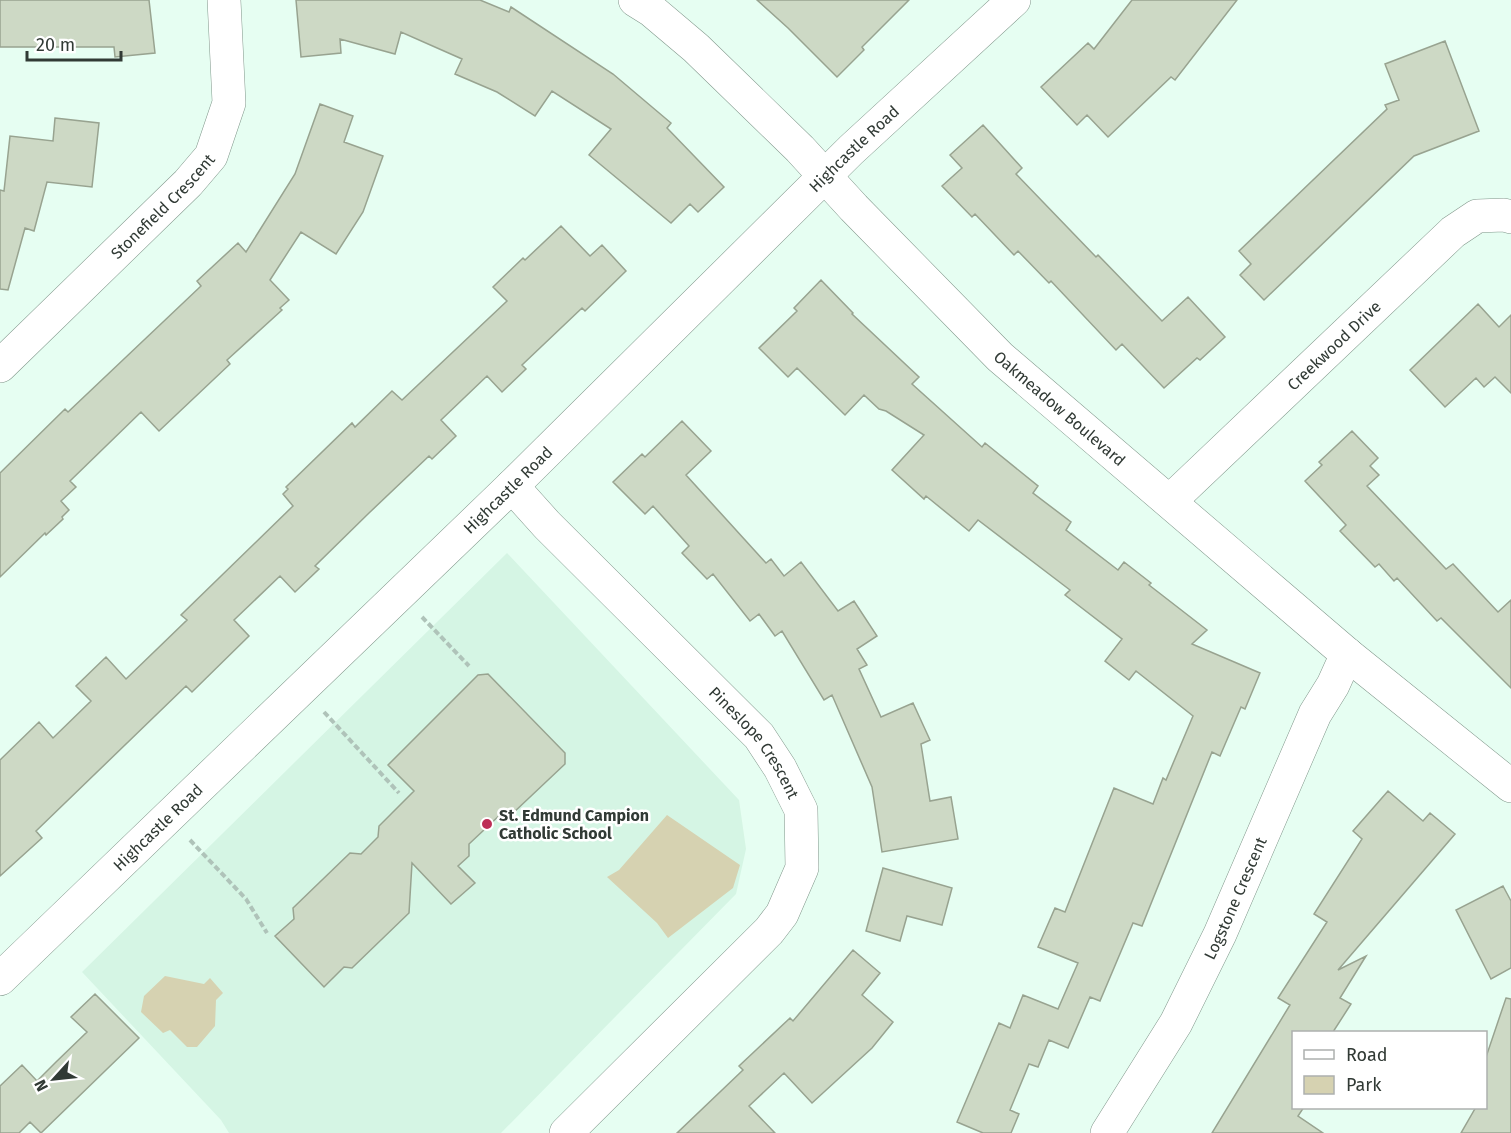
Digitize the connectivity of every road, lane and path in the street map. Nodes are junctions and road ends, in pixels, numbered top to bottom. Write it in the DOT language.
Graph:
graph roads {
  1 [pos="224,0"];
  2 [pos="635,0"];
  3 [pos="1014,0"];
  4 [pos="827,176"];
  5 [pos="1511,217"];
  6 [pos="0,366"];
  7 [pos="512,486"];
  8 [pos="1170,501"];
  9 [pos="399,594"];
  10 [pos="1347,654"];
  11 [pos="469,666"];
  12 [pos="302,688"];
  13 [pos="1511,786"];
  14 [pos="399,793"];
  15 [pos="169,817"];
  16 [pos="267,933"];
  17 [pos="0,979"];
  18 [pos="566,1133"];
  19 [pos="1107,1133"];
  1 -- 6 [label="street, Stonefield Crescent"];
  2 -- 4 [label="street, Oakmeadow Boulevard"];
  3 -- 4 [label="street, Highcastle Road"];
  4 -- 7 [label="street, Highcastle Road"];
  4 -- 8 [label="street, Oakmeadow Boulevard"];
  5 -- 8 [label="street, Creekwood Drive"];
  7 -- 9 [label="street, Highcastle Road"];
  7 -- 18 [label="street, Pineslope Crescent"];
  8 -- 10 [label="street, Oakmeadow Boulevard"];
  9 -- 11 [label="path"];
  9 -- 12 [label="street, Highcastle Road"];
  10 -- 13 [label="street, Oakmeadow Boulevard"];
  10 -- 19 [label="street, Logstone Crescent"];
  12 -- 14 [label="path"];
  12 -- 15 [label="street, Highcastle Road"];
  15 -- 16 [label="path"];
  15 -- 17 [label="street, Highcastle Road"];
}
